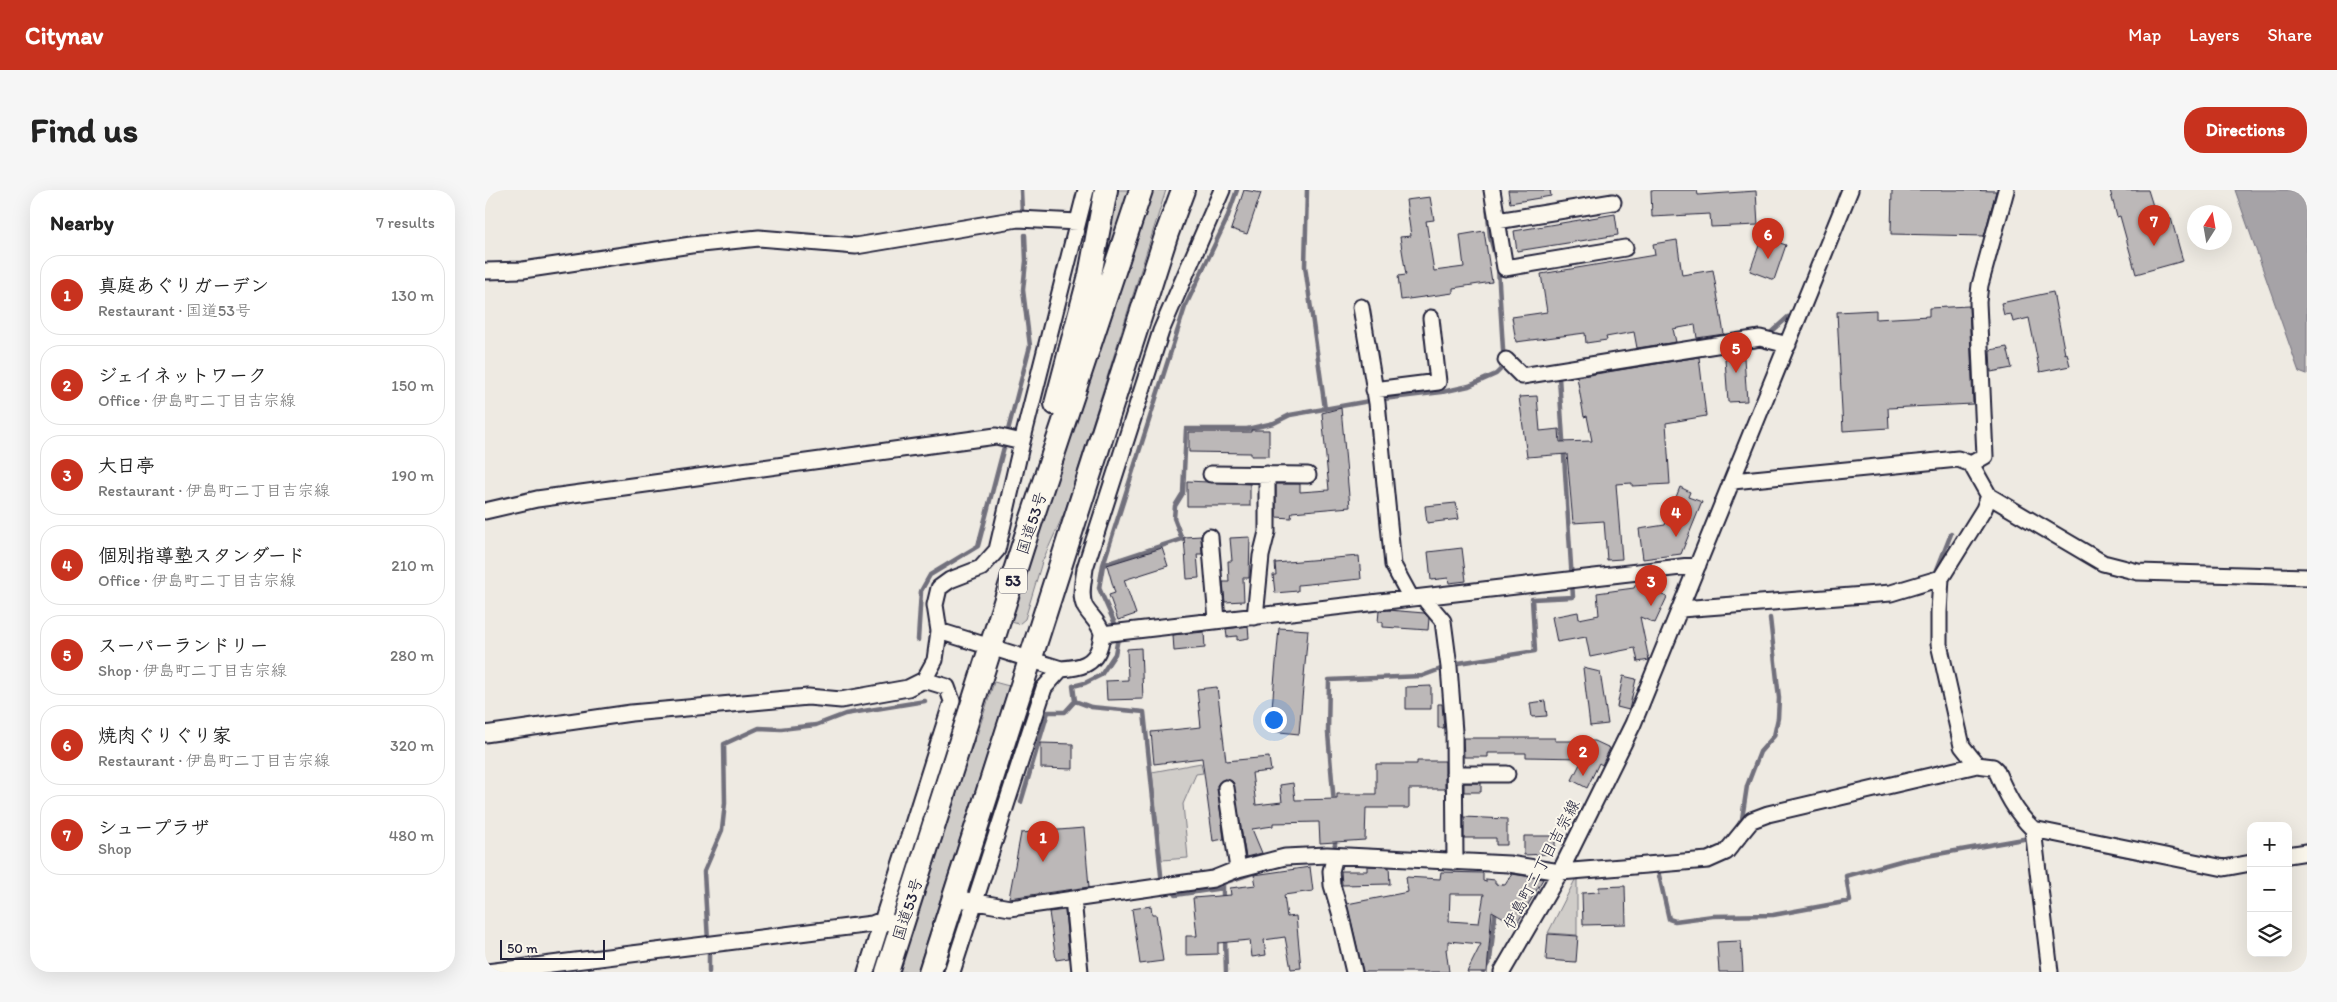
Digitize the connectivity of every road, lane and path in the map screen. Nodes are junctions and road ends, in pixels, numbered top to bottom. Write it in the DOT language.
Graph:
graph roads {
  1 [pos="1086,190"];
  2 [pos="1107,190"];
  3 [pos="1141,190"];
  4 [pos="1183,190"];
  5 [pos="1222,190"];
  6 [pos="1492,190"];
  7 [pos="1850,190"];
  8 [pos="2006,190"];
  9 [pos="1613,202"];
  10 [pos="1497,221"];
  11 [pos="1078,222"];
  12 [pos="1625,248"];
  13 [pos="485,272"];
  14 [pos="1361,307"];
  15 [pos="1431,318"];
  16 [pos="1788,346"];
  17 [pos="1506,360"];
  18 [pos="1376,396"];
  19 [pos="1022,442"];
  20 [pos="1971,464"];
  21 [pos="1211,474"];
  22 [pos="1267,474"];
  23 [pos="1308,474"];
  24 [pos="1733,481"];
  25 [pos="1989,496"];
  26 [pos="485,511"];
  27 [pos="1028,530"];
  28 [pos="1210,537"];
  29 [pos="1698,565"];
  30 [pos="2307,577"];
  31 [pos="1941,578"];
  32 [pos="1418,598"];
  33 [pos="1681,609"];
  34 [pos="1255,617"];
  35 [pos="1217,620"];
  36 [pos="939,632"];
  37 [pos="1112,633"];
  38 [pos="992,648"];
  39 [pos="1029,660"];
  40 [pos="1061,669"];
  41 [pos="924,680"];
  42 [pos="485,734"];
  43 [pos="1977,765"];
  44 [pos="1454,774"];
  45 [pos="1507,774"];
  46 [pos="1226,788"];
  47 [pos="2033,829"];
  48 [pos="2307,852"];
  49 [pos="2292,854"];
  50 [pos="1335,856"];
  51 [pos="1455,862"];
  52 [pos="2247,864"];
  53 [pos="1238,869"];
  54 [pos="1560,872"];
  55 [pos="964,899"];
  56 [pos="1073,899"];
  57 [pos="892,922"];
  58 [pos="487,972"];
  59 [pos="866,972"];
  60 [pos="887,972"];
  61 [pos="930,972"];
  62 [pos="952,972"];
  63 [pos="1080,972"];
  64 [pos="1354,972"];
  65 [pos="1501,972"];
  66 [pos="2050,972"];
  1 -- 11 [label="street"];
  2 -- 27 [label="highway"];
  3 -- 27 [label="highway, 国道53号 / 53"];
  4 -- 39 [label="highway, 53"];
  5 -- 37 [label="street"];
  6 -- 10 [label="street"];
  7 -- 16 [label="street, 伊島町二丁目吉宗線"];
  8 -- 20 [label="street"];
  9 -- 10 [label="street"];
  10 -- 12 [label="street"];
  11 -- 13 [label="street"];
  11 -- 19 [label="street"];
  14 -- 18 [label="street"];
  15 -- 18 [label="street"];
  16 -- 17 [label="street"];
  16 -- 24 [label="street, 伊島町二丁目吉宗線"];
  18 -- 32 [label="street"];
  19 -- 26 [label="street"];
  19 -- 36 [label="street"];
  20 -- 24 [label="street"];
  20 -- 25 [label="street"];
  21 -- 22 [label="street"];
  22 -- 23 [label="street"];
  22 -- 34 [label="street"];
  24 -- 29 [label="street, 伊島町二丁目吉宗線"];
  25 -- 30 [label="street"];
  25 -- 31 [label="street"];
  27 -- 38 [label="highway, 国道53号 / 53"];
  28 -- 35 [label="street"];
  29 -- 32 [label="street"];
  29 -- 33 [label="street, 伊島町二丁目吉宗線"];
  31 -- 33 [label="street"];
  31 -- 43 [label="street"];
  32 -- 34 [label="street"];
  32 -- 44 [label="street"];
  33 -- 54 [label="street, 伊島町二丁目吉宗線"];
  34 -- 35 [label="street"];
  35 -- 37 [label="street"];
  36 -- 38 [label="street"];
  36 -- 41 [label="street"];
  37 -- 40 [label="street"];
  38 -- 39 [label="street"];
  38 -- 57 [label="highway, 国道53号 / 53"];
  39 -- 40 [label="street"];
  39 -- 55 [label="highway, 53"];
  40 -- 55 [label="street"];
  41 -- 42 [label="street"];
  41 -- 57 [label="street"];
  43 -- 47 [label="street"];
  43 -- 54 [label="street"];
  44 -- 45 [label="street"];
  44 -- 51 [label="street"];
  46 -- 53 [label="street"];
  47 -- 52 [label="street"];
  47 -- 66 [label="street"];
  48 -- 49 [label="street"];
  50 -- 51 [label="street"];
  50 -- 53 [label="street"];
  50 -- 64 [label="street"];
  51 -- 54 [label="street"];
  53 -- 56 [label="street"];
  54 -- 65 [label="street, 伊島町二丁目吉宗線"];
  55 -- 56 [label="street"];
  55 -- 61 [label="highway, 53"];
  55 -- 62 [label="street"];
  56 -- 63 [label="street"];
  57 -- 58 [label="street"];
  57 -- 59 [label="street"];
  57 -- 60 [label="highway, 国道53号 / 53"];
}
